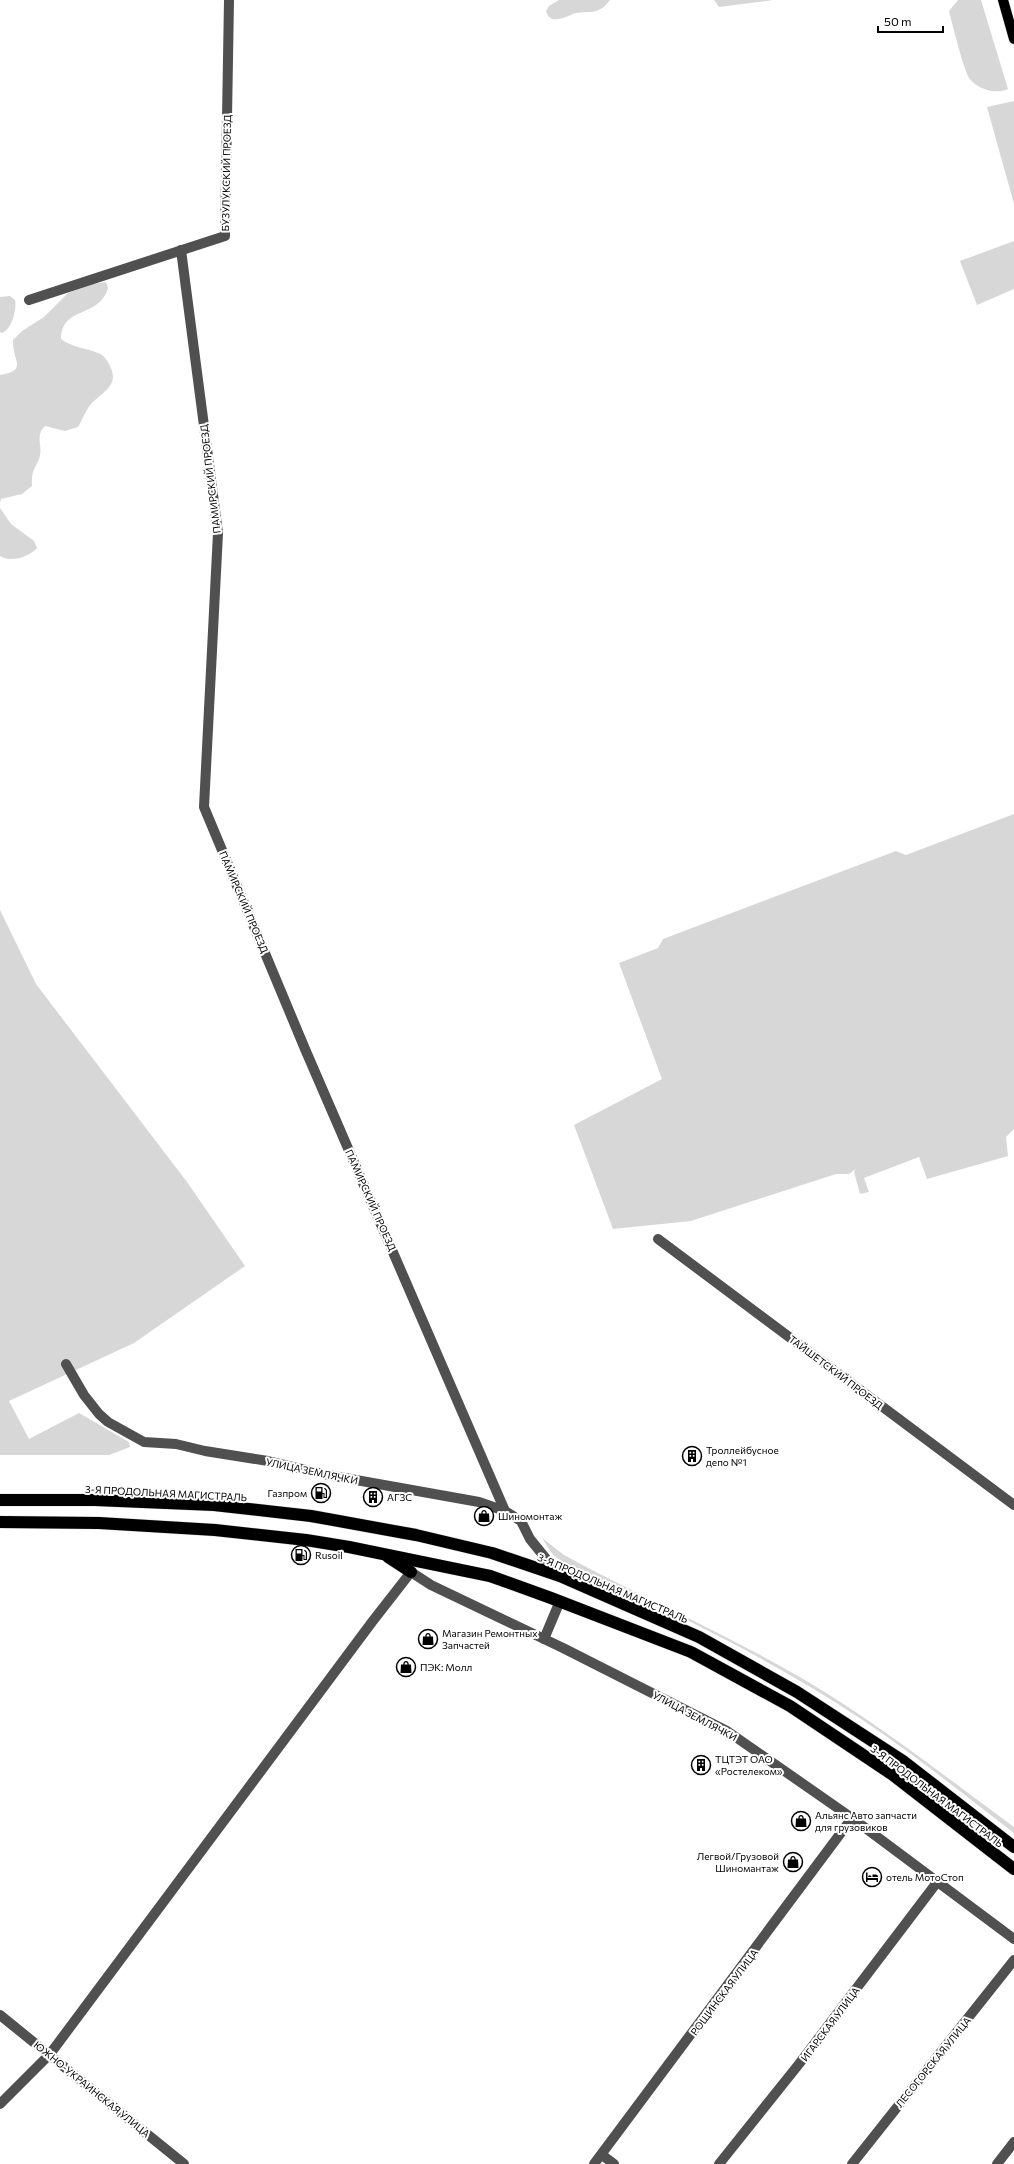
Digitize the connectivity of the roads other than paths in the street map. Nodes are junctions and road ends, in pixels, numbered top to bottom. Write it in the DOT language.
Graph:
graph roads {
  1 [pos="229,0"];
  2 [pos="1003,0"];
  3 [pos="1014,39"];
  4 [pos="181,250"];
  5 [pos="29,300"];
  6 [pos="658,1239"];
  7 [pos="66,1364"];
  8 [pos="0,1500"];
  9 [pos="1014,1505"];
  10 [pos="506,1511"];
  11 [pos="0,1522"];
  12 [pos="384,1554"];
  13 [pos="411,1572"];
  14 [pos="560,1576"];
  15 [pos="560,1601"];
  16 [pos="544,1639"];
  17 [pos="852,1818"];
  18 [pos="1014,1847"];
  19 [pos="1014,1869"];
  20 [pos="938,1881"];
  21 [pos="1014,1939"];
  22 [pos="1014,1960"];
  23 [pos="0,2015"];
  24 [pos="50,2054"];
  25 [pos="0,2104"];
  26 [pos="1014,2142"];
  27 [pos="602,2154"];
  28 [pos="184,2164"];
  29 [pos="594,2164"];
  30 [pos="614,2164"];
  31 [pos="719,2164"];
  32 [pos="852,2164"];
  33 [pos="997,2164"];
  1 -- 4 [label="street, БУЗУЛУКСКИЙ ПРОЕЗД"];
  2 -- 3 [label="main road"];
  4 -- 5 [label="street, БУЗУЛУКСКИЙ ПРОЕЗД"];
  4 -- 10 [label="street, ПАМИРСКИЙ ПРОЕЗД"];
  6 -- 9 [label="street, ТАЙШЕТСКИЙ ПРОЕЗД"];
  7 -- 10 [label="street, УЛИЦА ЗЕМЛЯЧКИ"];
  8 -- 14 [label="highway, 3-Я ПРОДОЛЬНАЯ МАГИСТРАЛЬ"];
  10 -- 14 [label="street, УЛИЦА ЗЕМЛЯЧКИ"];
  11 -- 12 [label="highway, 3-Я ПРОДОЛЬНАЯ МАГИСТРАЛЬ"];
  12 -- 13 [label="highway"];
  12 -- 15 [label="highway, 3-Я ПРОДОЛЬНАЯ МАГИСТРАЛЬ"];
  13 -- 16 [label="street, УЛИЦА ЗЕМЛЯЧКИ"];
  13 -- 24 [label="street"];
  14 -- 18 [label="highway, 3-Я ПРОДОЛЬНАЯ МАГИСТРАЛЬ"];
  15 -- 16 [label="street"];
  15 -- 19 [label="highway, 3-Я ПРОДОЛЬНАЯ МАГИСТРАЛЬ"];
  16 -- 17 [label="street, УЛИЦА ЗЕМЛЯЧКИ"];
  17 -- 20 [label="street, УЛИЦА ЗЕМЛЯЧКИ"];
  17 -- 27 [label="street, РОЩИНСКАЯ УЛИЦА"];
  20 -- 21 [label="street, УЛИЦА ЗЕМЛЯЧКИ"];
  20 -- 31 [label="street, ИГАРСКАЯ УЛИЦА"];
  22 -- 32 [label="street, ЛЕСОГОРСКАЯ УЛИЦА"];
  23 -- 24 [label="street, ЮЖНО-УКРАИНСКАЯ УЛИЦА"];
  24 -- 25 [label="street"];
  24 -- 28 [label="street, ЮЖНО-УКРАИНСКАЯ УЛИЦА"];
  26 -- 33 [label="street"];
  27 -- 29 [label="street, РОЩИНСКАЯ УЛИЦА"];
  27 -- 30 [label="street"];
}
